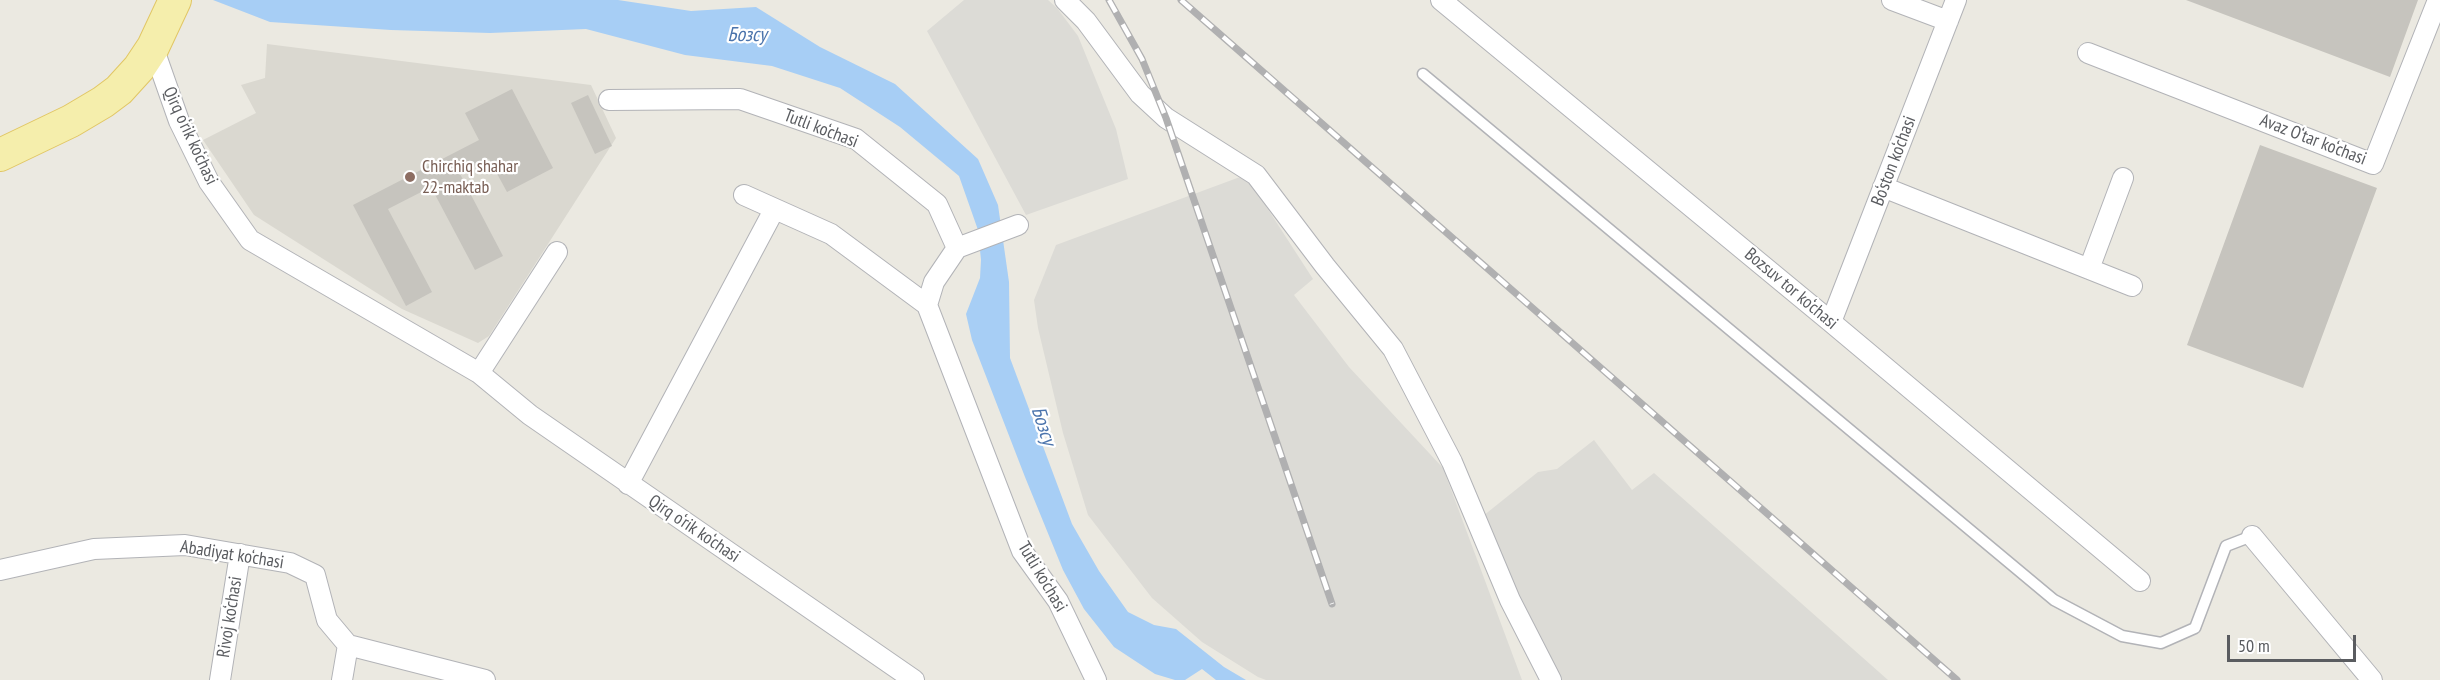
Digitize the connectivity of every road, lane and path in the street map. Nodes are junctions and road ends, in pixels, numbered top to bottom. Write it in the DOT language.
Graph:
graph roads {
  1 [pos="1065,0"];
  2 [pos="1441,0"];
  3 [pos="1892,0"];
  4 [pos="1956,0"];
  5 [pos="2438,0"];
  6 [pos="167,2"];
  7 [pos="1948,21"];
  8 [pos="153,47"];
  9 [pos="2088,53"];
  10 [pos="1423,74"];
  11 [pos="609,100"];
  12 [pos="0,155"];
  13 [pos="2123,178"];
  14 [pos="1883,187"];
  15 [pos="744,195"];
  16 [pos="774,210"];
  17 [pos="1018,225"];
  18 [pos="957,249"];
  19 [pos="557,252"];
  20 [pos="2089,269"];
  21 [pos="2132,286"];
  22 [pos="927,305"];
  23 [pos="1831,322"];
  24 [pos="479,373"];
  25 [pos="628,484"];
  26 [pos="2252,536"];
  27 [pos="240,554"];
  28 [pos="0,570"];
  29 [pos="2139,581"];
  30 [pos="348,645"];
  31 [pos="475,679"];
  32 [pos="220,680"];
  33 [pos="342,680"];
  34 [pos="914,680"];
  35 [pos="1096,680"];
  36 [pos="1551,680"];
  37 [pos="2372,680"];
  1 -- 36 [label="street"];
  2 -- 23 [label="street, Bozsuv tor ko‘chasi"];
  3 -- 7 [label="street"];
  4 -- 7 [label="street, Bo‘ston ko‘chasi"];
  5 -- 9 [label="street, Avaz O‘tar ko‘chasi"];
  6 -- 8 [label="main road"];
  7 -- 14 [label="street, Bo‘ston ko‘chasi"];
  8 -- 12 [label="main road"];
  8 -- 24 [label="street, Qirq o‘rik ko‘chasi"];
  10 -- 26 [label="lane"];
  11 -- 18 [label="street, Tutli ko‘chasi"];
  13 -- 20 [label="street"];
  14 -- 20 [label="street"];
  14 -- 23 [label="street, Bo‘ston ko‘chasi"];
  15 -- 16 [label="street"];
  16 -- 22 [label="street"];
  16 -- 25 [label="street"];
  17 -- 18 [label="street"];
  18 -- 22 [label="street"];
  19 -- 24 [label="street"];
  20 -- 21 [label="street"];
  22 -- 35 [label="street, Tutli ko‘chasi"];
  23 -- 29 [label="street, Bozsuv tor ko‘chasi"];
  24 -- 25 [label="street, Qirq o‘rik ko‘chasi"];
  25 -- 34 [label="street, Qirq o‘rik ko‘chasi"];
  26 -- 37 [label="street"];
  27 -- 28 [label="street, Abadiyat ko‘chasi"];
  27 -- 30 [label="street, Abadiyat ko‘chasi"];
  27 -- 32 [label="street, Rivoj ko‘chasi"];
  30 -- 31 [label="street"];
  30 -- 33 [label="street"];
}
